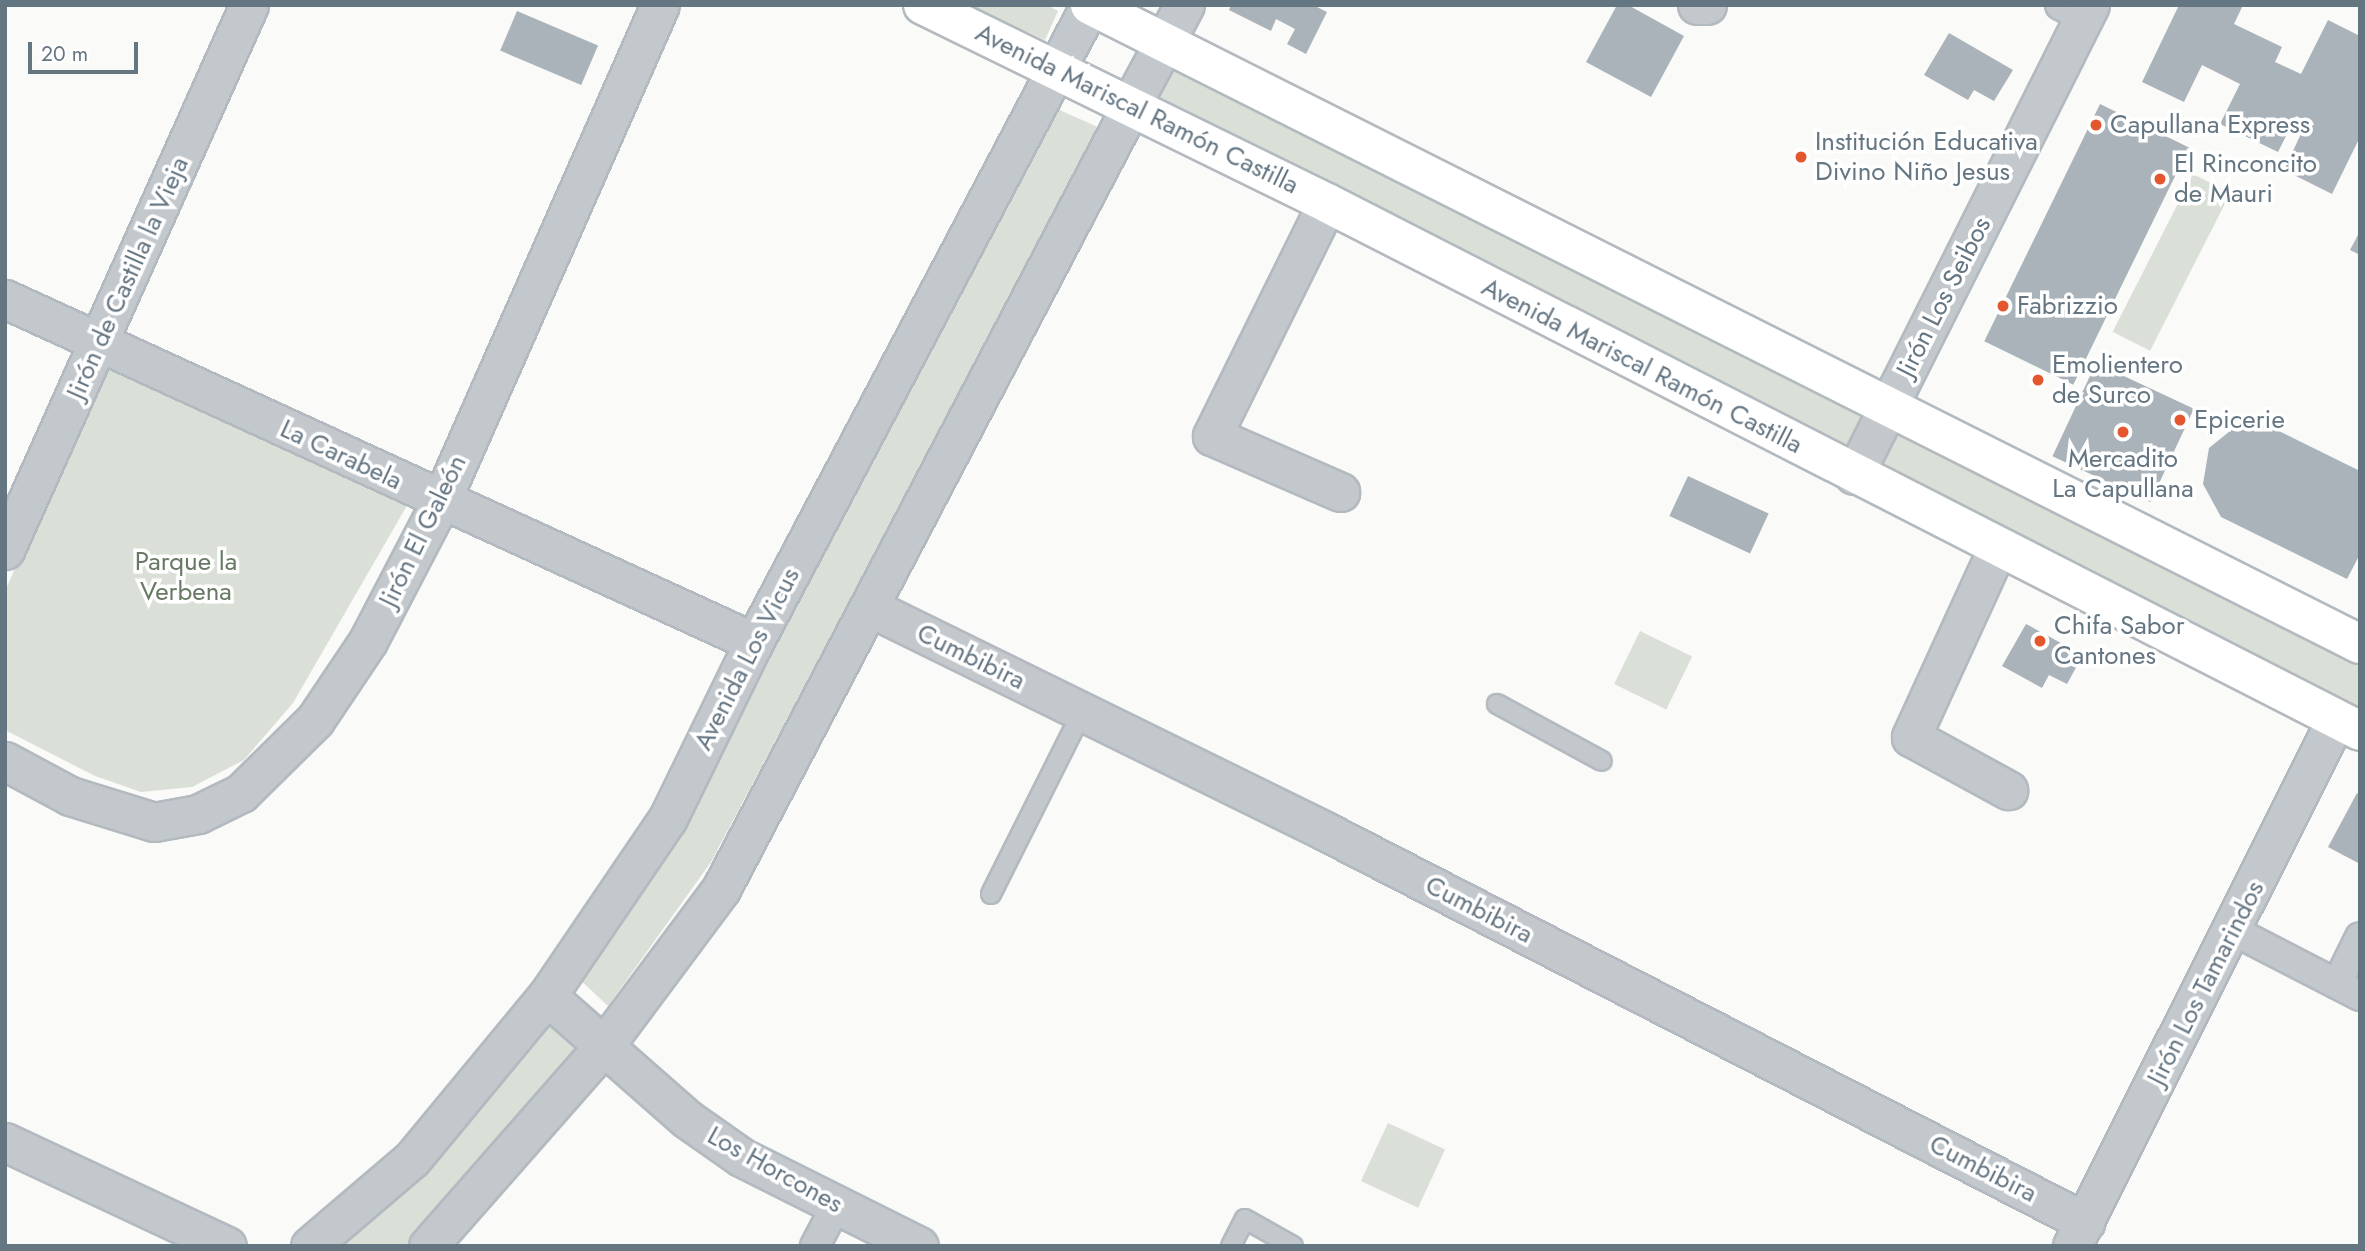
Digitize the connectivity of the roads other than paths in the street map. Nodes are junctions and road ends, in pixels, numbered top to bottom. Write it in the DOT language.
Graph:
graph roads {
  1 [pos="249,5"];
  2 [pos="660,5"];
  3 [pos="923,5"];
  4 [pos="1090,5"];
  5 [pos="1185,5"];
  6 [pos="1697,5"];
  7 [pos="1707,5"];
  8 [pos="2078,9"];
  9 [pos="1164,42"];
  10 [pos="1056,67"];
  11 [pos="1132,104"];
  12 [pos="1327,203"];
  13 [pos="5,299"];
  14 [pos="100,346"];
  15 [pos="1886,410"];
  16 [pos="1854,475"];
  17 [pos="1340,492"];
  18 [pos="441,501"];
  19 [pos="1997,549"];
  20 [pos="5,550"];
  21 [pos="869,607"];
  22 [pos="754,642"];
  23 [pos="2360,644"];
  24 [pos="1497,704"];
  25 [pos="1082,712"];
  26 [pos="2348,725"];
  27 [pos="5,761"];
  28 [pos="1602,761"];
  29 [pos="2008,790"];
  30 [pos="991,894"];
  31 [pos="2234,931"];
  32 [pos="2360,937"];
  33 [pos="2348,990"];
  34 [pos="547,996"];
  35 [pos="604,1046"];
  36 [pos="5,1142"];
  37 [pos="836,1206"];
  38 [pos="2078,1234"];
  39 [pos="437,1244"];
  40 [pos="226,1246"];
  41 [pos="310,1246"];
  42 [pos="816,1246"];
  43 [pos="919,1246"];
  44 [pos="1231,1246"];
  45 [pos="1293,1246"];
  1 -- 14 [label="street, Jirón de Castilla la Vieja"];
  2 -- 18 [label="street, Jirón El Galeón"];
  3 -- 10 [label="main road, Avenida Mariscal Ramón Castilla"];
  4 -- 9 [label="main road"];
  4 -- 10 [label="street, Avenida Los Vicus"];
  5 -- 9 [label="street"];
  6 -- 7 [label="street"];
  8 -- 15 [label="street, Jirón Los Seibos"];
  9 -- 11 [label="street"];
  9 -- 15 [label="main road"];
  10 -- 11 [label="main road, Avenida Mariscal Ramón Castilla"];
  10 -- 22 [label="street, Avenida Los Vicus"];
  11 -- 12 [label="main road, Avenida Mariscal Ramón Castilla"];
  11 -- 21 [label="street"];
  12 -- 16 [label="main road, Avenida Mariscal Ramón Castilla"];
  12 -- 17 [label="street"];
  13 -- 14 [label="street, La Carabela"];
  14 -- 18 [label="street, La Carabela"];
  14 -- 20 [label="street, Jirón de Castilla la Vieja"];
  15 -- 16 [label="street, Jirón Los Seibos"];
  15 -- 23 [label="main road"];
  16 -- 19 [label="main road, Avenida Mariscal Ramón Castilla"];
  18 -- 22 [label="street, La Carabela"];
  18 -- 27 [label="street, Jirón El Galeón"];
  19 -- 26 [label="main road, Avenida Mariscal Ramón Castilla"];
  19 -- 29 [label="street"];
  21 -- 25 [label="street, Cumbibira"];
  21 -- 35 [label="street"];
  22 -- 34 [label="street, Avenida Los Vicus"];
  24 -- 28 [label="lane"];
  25 -- 30 [label="lane"];
  25 -- 38 [label="street, Cumbibira"];
  26 -- 31 [label="street, Jirón Los Tamarindos"];
  31 -- 33 [label="street"];
  31 -- 38 [label="street, Jirón Los Tamarindos"];
  32 -- 33 [label="street"];
  34 -- 35 [label="street, Los Horcones"];
  34 -- 41 [label="street, Avenida Los Vicus"];
  35 -- 37 [label="street, Los Horcones"];
  35 -- 39 [label="street"];
  36 -- 40 [label="street"];
  37 -- 42 [label="street"];
  37 -- 43 [label="street, Los Horcones"];
  44 -- 45 [label="lane"];
}
